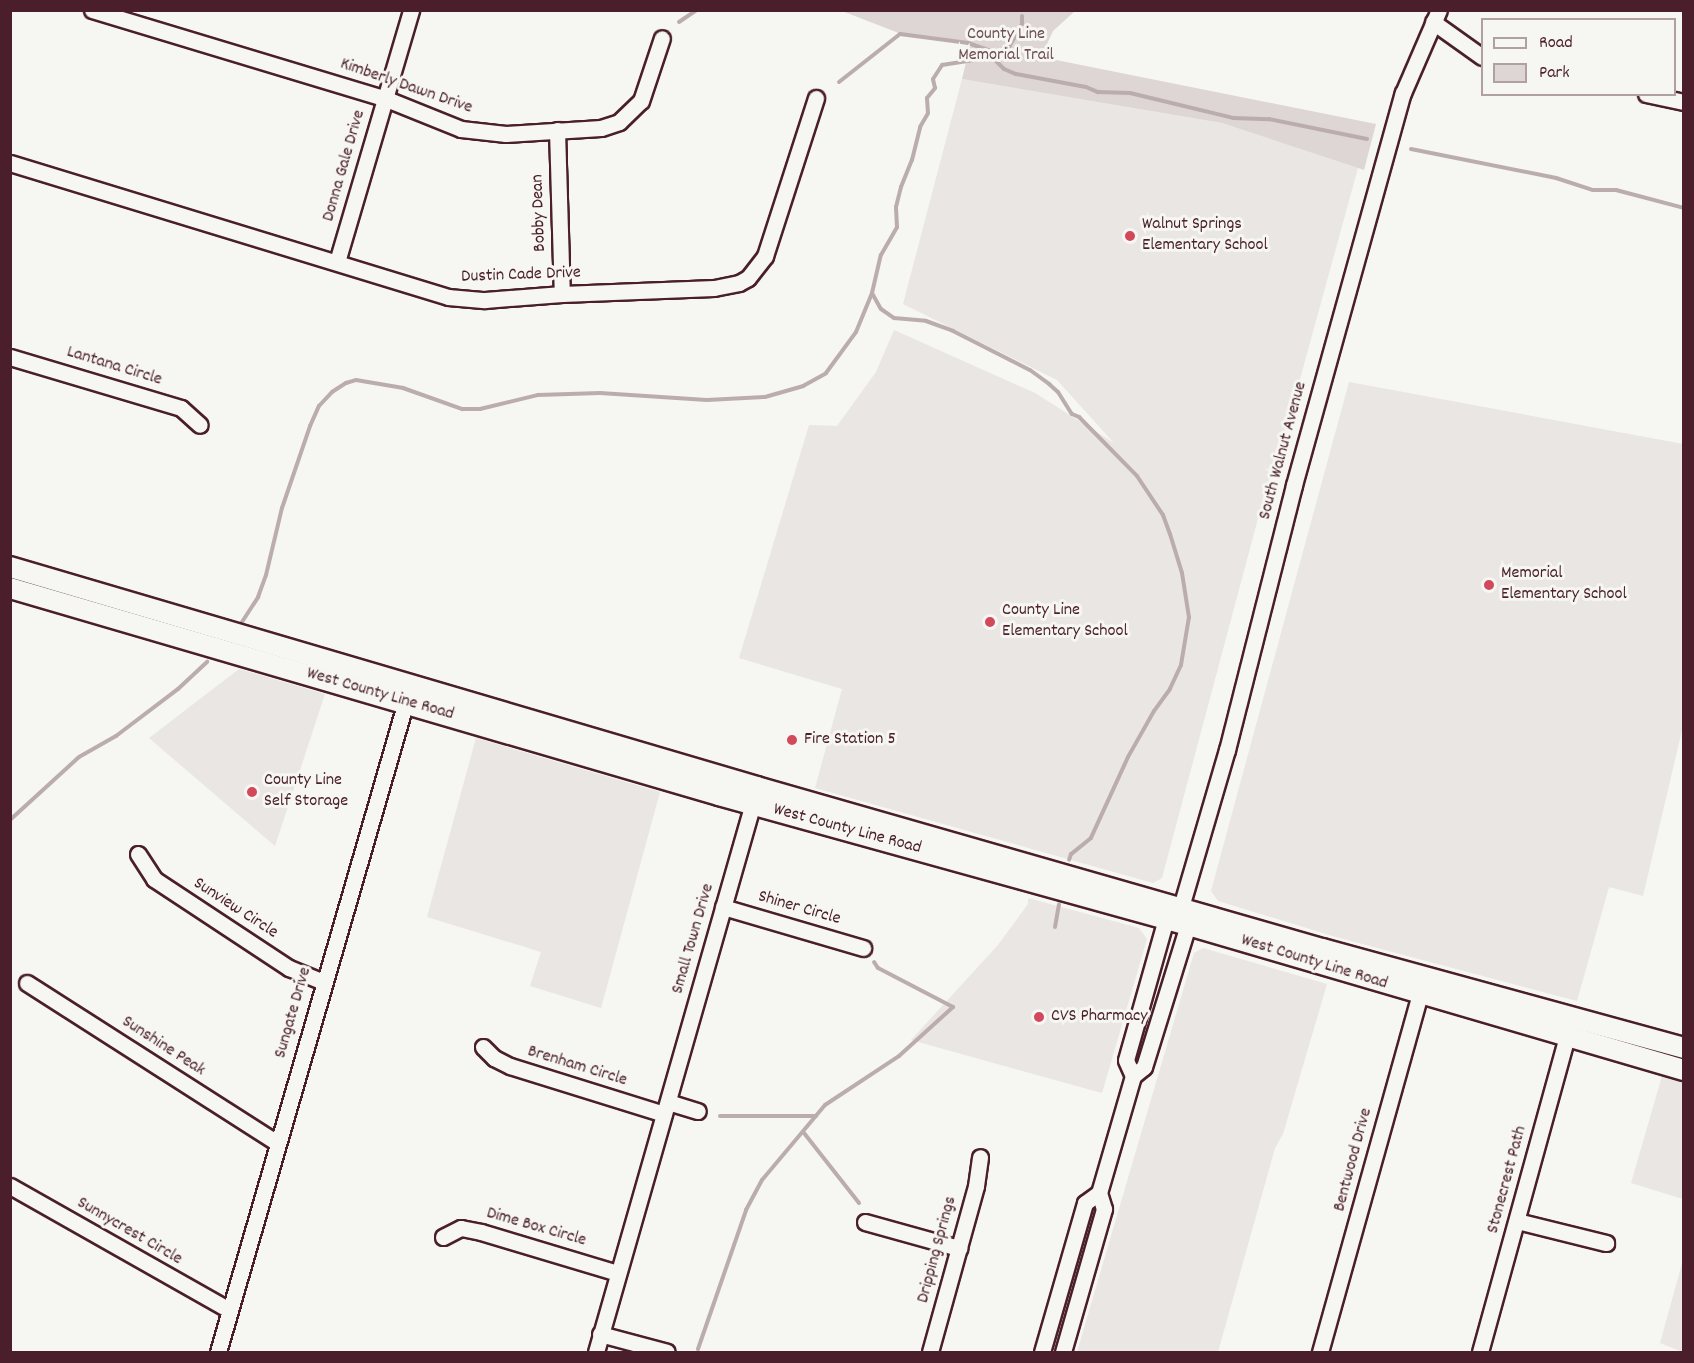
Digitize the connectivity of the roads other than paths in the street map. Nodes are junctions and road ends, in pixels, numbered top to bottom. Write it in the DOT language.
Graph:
graph roads {
  1 [pos="92,10"];
  2 [pos="411,10"];
  3 [pos="1436,16"];
  4 [pos="662,38"];
  5 [pos="1481,56"];
  6 [pos="1655,96"];
  7 [pos="384,98"];
  8 [pos="816,98"];
  9 [pos="1683,102"];
  10 [pos="557,130"];
  11 [pos="10,163"];
  12 [pos="337,262"];
  13 [pos="562,294"];
  14 [pos="10,357"];
  15 [pos="200,425"];
  16 [pos="10,567"];
  17 [pos="10,588"];
  18 [pos="265,652"];
  19 [pos="408,694"];
  20 [pos="755,796"];
  21 [pos="138,854"];
  22 [pos="723,907"];
  23 [pos="1178,917"];
  24 [pos="863,948"];
  25 [pos="323,982"];
  26 [pos="27,983"];
  27 [pos="1422,986"];
  28 [pos="1573,1018"];
  29 [pos="1567,1038"];
  30 [pos="483,1047"];
  31 [pos="1683,1048"];
  32 [pos="1683,1070"];
  33 [pos="1133,1076"];
  34 [pos="666,1108"];
  35 [pos="698,1111"];
  36 [pos="277,1143"];
  37 [pos="980,1157"];
  38 [pos="10,1186"];
  39 [pos="1099,1193"];
  40 [pos="1518,1221"];
  41 [pos="865,1222"];
  42 [pos="443,1237"];
  43 [pos="1606,1244"];
  44 [pos="959,1248"];
  45 [pos="618,1273"];
  46 [pos="229,1310"];
  47 [pos="600,1334"];
  48 [pos="218,1353"];
  49 [pos="596,1353"];
  50 [pos="667,1353"];
  51 [pos="930,1353"];
  52 [pos="1042,1353"];
  53 [pos="1063,1353"];
  54 [pos="1320,1353"];
  55 [pos="1480,1353"];
  1 -- 7 [label="street, Kimberly Dawn Drive"];
  2 -- 7 [label="street, Donna Gale Drive"];
  3 -- 5 [label="street"];
  3 -- 23 [label="street, South Walnut Avenue"];
  4 -- 10 [label="street, Kimberly Dawn Drive"];
  6 -- 9 [label="street"];
  7 -- 10 [label="street, Kimberly Dawn Drive"];
  7 -- 12 [label="street, Donna Gale Drive"];
  8 -- 13 [label="street, Dustin Cade Drive"];
  10 -- 13 [label="street, Bobby Dean"];
  11 -- 12 [label="street, Dustin Cade Drive"];
  12 -- 13 [label="street, Dustin Cade Drive"];
  14 -- 15 [label="street, Lantana Circle"];
  16 -- 18 [label="main road, West County Line Road"];
  17 -- 18 [label="main road, West County Line Road"];
  18 -- 19 [label="main road, West County Line Road"];
  19 -- 20 [label="main road, West County Line Road"];
  19 -- 25 [label="street, Sungate Drive"];
  20 -- 22 [label="street, Small Town Drive"];
  20 -- 23 [label="main road, West County Line Road"];
  21 -- 25 [label="street, Sunview Circle"];
  22 -- 24 [label="street, Shiner Circle"];
  22 -- 34 [label="street, Small Town Drive"];
  23 -- 27 [label="main road, West County Line Road"];
  23 -- 33 [label="street, South Walnut Avenue"];
  23 -- 33 [label="street, South Walnut Avenue"];
  25 -- 36 [label="street, Sungate Drive"];
  26 -- 36 [label="street, Sunshine Peak"];
  27 -- 28 [label="main road, West County Line Road"];
  27 -- 29 [label="main road, West County Line Road"];
  27 -- 54 [label="street, Bentwood Drive"];
  28 -- 29 [label="street, Stonecrest Path"];
  28 -- 31 [label="main road, West County Line Road"];
  29 -- 32 [label="main road, West County Line Road"];
  29 -- 40 [label="street, Stonecrest Path"];
  30 -- 34 [label="street, Brenham Circle"];
  33 -- 39 [label="street, South Walnut Avenue"];
  34 -- 35 [label="street"];
  34 -- 45 [label="street, Small Town Drive"];
  36 -- 46 [label="street, Sungate Drive"];
  37 -- 44 [label="street, Dripping Springs"];
  38 -- 46 [label="street, Sunnycrest Circle"];
  39 -- 52 [label="street, South Walnut Avenue"];
  39 -- 53 [label="street, South Walnut Avenue"];
  40 -- 43 [label="street"];
  40 -- 55 [label="street, Stonecrest Path"];
  41 -- 44 [label="street"];
  42 -- 45 [label="street, Dime Box Circle"];
  44 -- 51 [label="street, Dripping Springs"];
  45 -- 47 [label="street, Small Town Drive"];
  46 -- 48 [label="street, Sungate Drive"];
  47 -- 49 [label="street, Small Town Drive"];
  47 -- 50 [label="street"];
}
